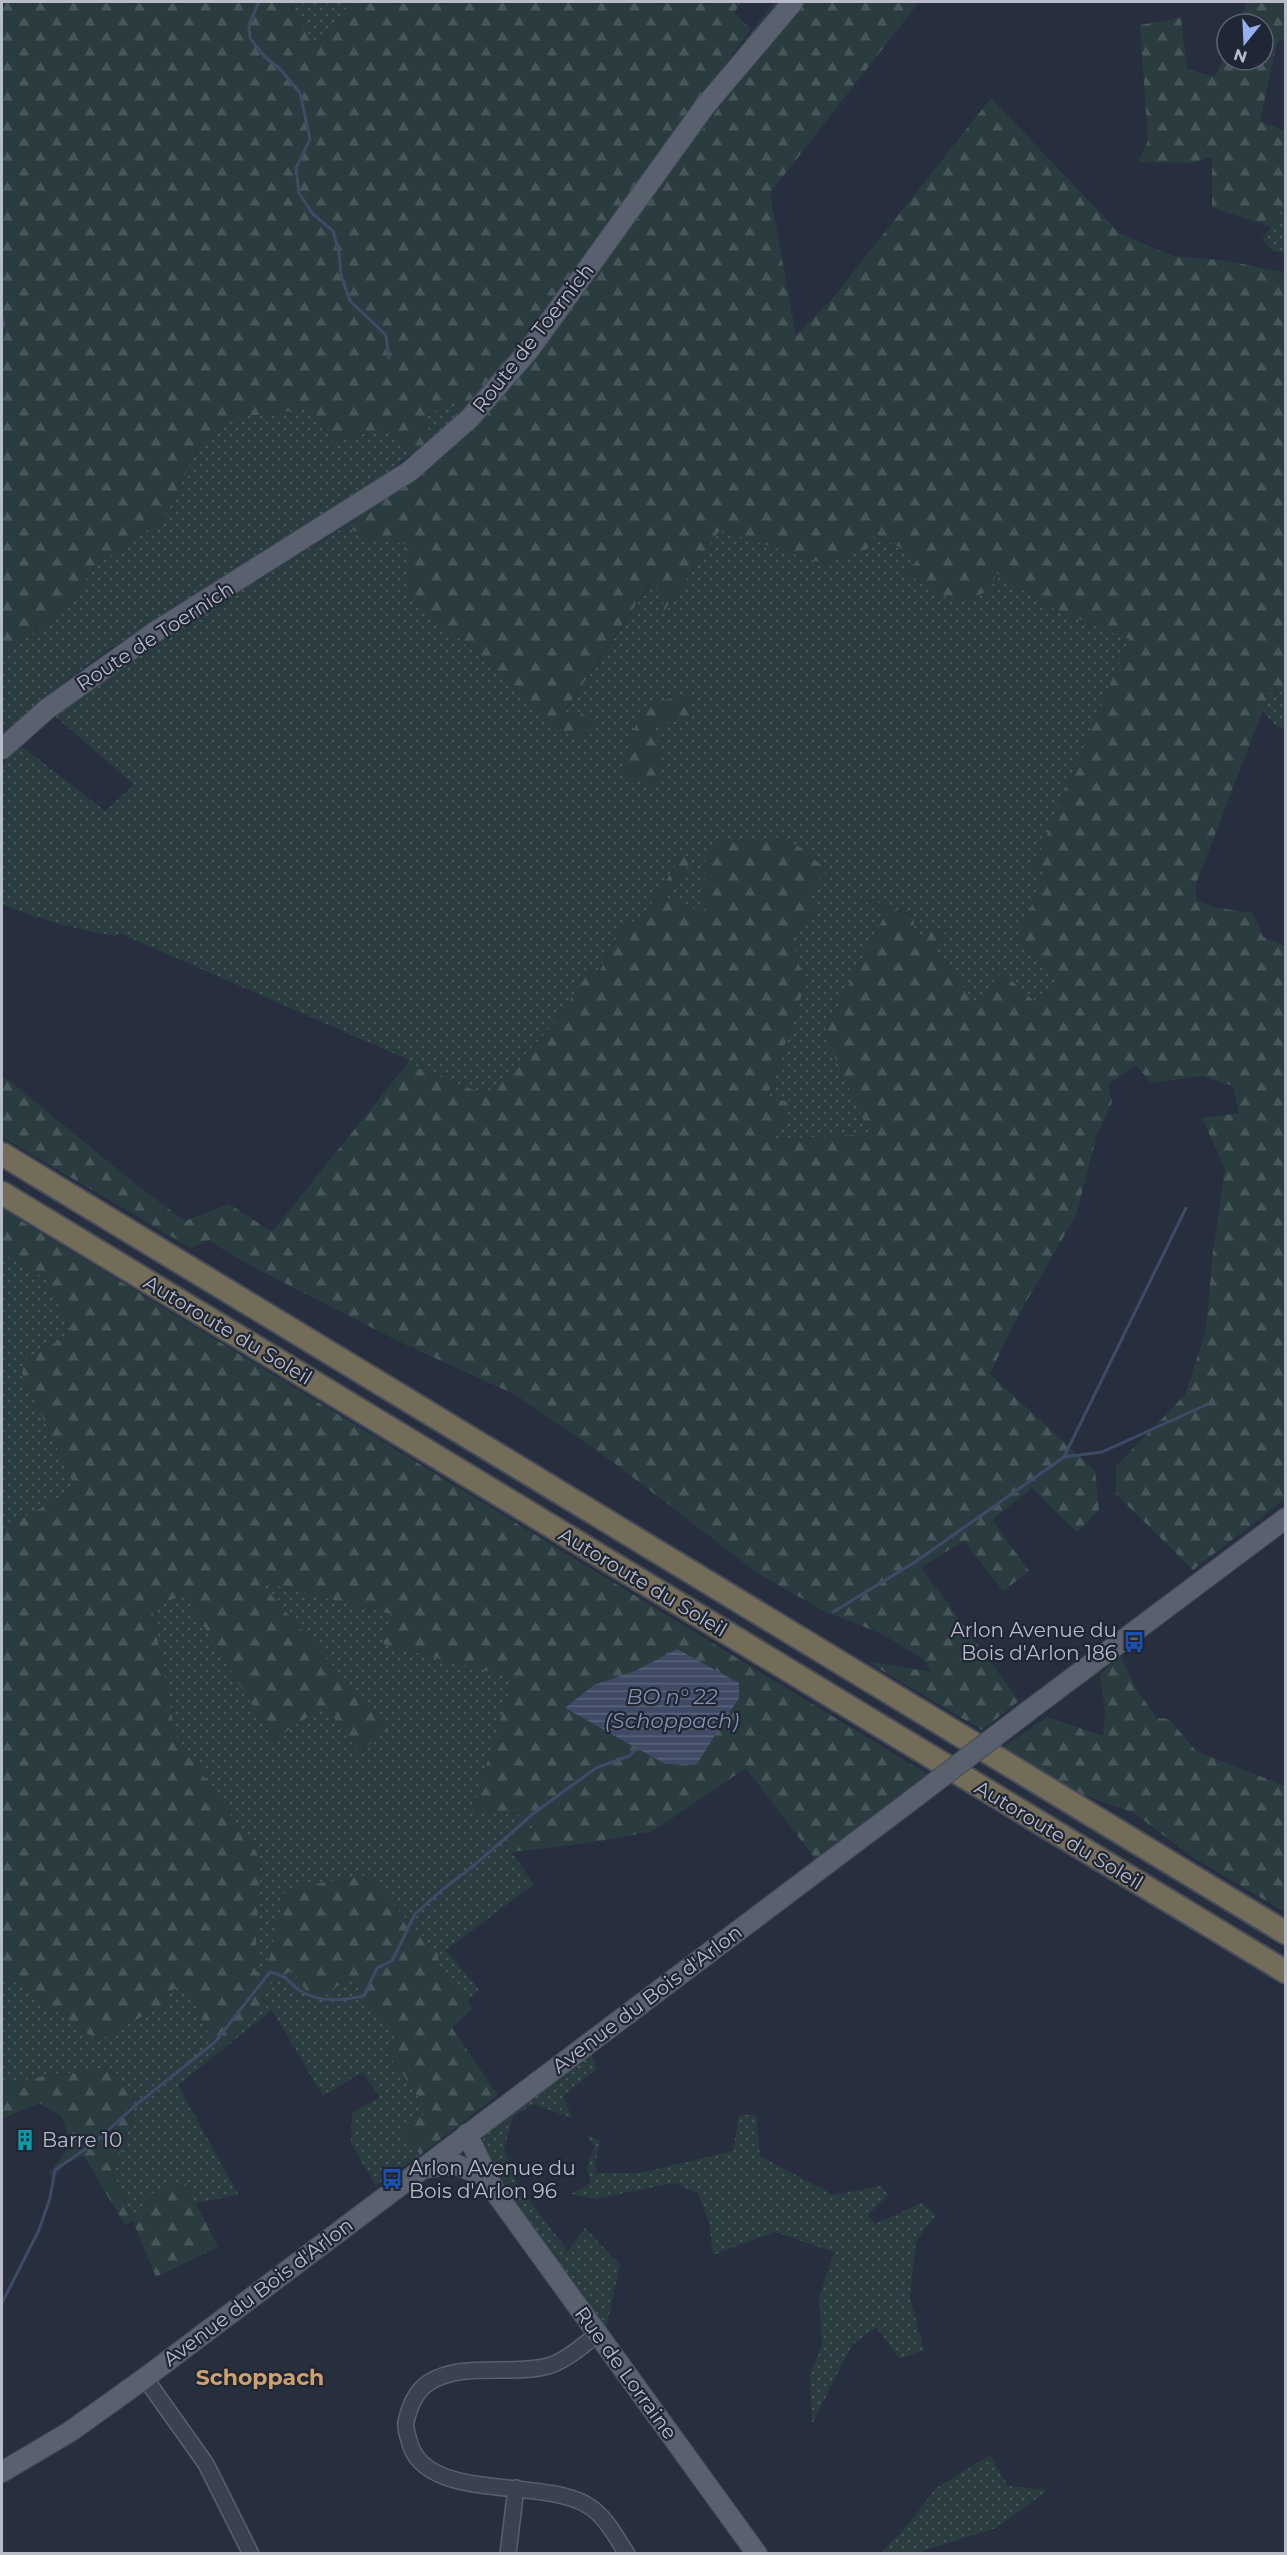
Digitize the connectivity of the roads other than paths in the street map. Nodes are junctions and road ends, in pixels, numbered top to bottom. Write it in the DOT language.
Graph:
graph roads {
  1 [pos="793,2"];
  2 [pos="2,748"];
  3 [pos="2,1154"];
  4 [pos="2,1193"];
  5 [pos="1286,1518"];
  6 [pos="1286,1933"];
  7 [pos="1286,1972"];
  8 [pos="463,2138"];
  9 [pos="423,2168"];
  10 [pos="476,2173"];
  11 [pos="495,2192"];
  12 [pos="598,2334"];
  13 [pos="145,2378"];
  14 [pos="2,2472"];
  15 [pos="516,2488"];
  16 [pos="251,2553"];
  17 [pos="508,2553"];
  18 [pos="627,2553"];
  19 [pos="757,2553"];
  1 -- 2 [label="main road, Route de Toernich"];
  3 -- 6 [label="highway, Autoroute du Soleil"];
  4 -- 7 [label="highway, Autoroute du Soleil"];
  5 -- 8 [label="main road, Avenue du Bois d'Arlon, bridge"];
  8 -- 9 [label="main road, Avenue du Bois d'Arlon"];
  8 -- 10 [label="main road, Rue de Lorraine"];
  8 -- 11 [label="main road, Rue de Lorraine"];
  9 -- 10 [label="main road, Rue de Lorraine"];
  9 -- 13 [label="main road, Avenue du Bois d'Arlon"];
  10 -- 11 [label="main road, Rue de Lorraine"];
  11 -- 12 [label="main road, Rue de Lorraine"];
  12 -- 15 [label="street"];
  12 -- 19 [label="main road, Rue de Lorraine"];
  13 -- 14 [label="main road, Avenue du Bois d'Arlon"];
  13 -- 16 [label="street"];
  15 -- 17 [label="street"];
  15 -- 18 [label="street"];
}
